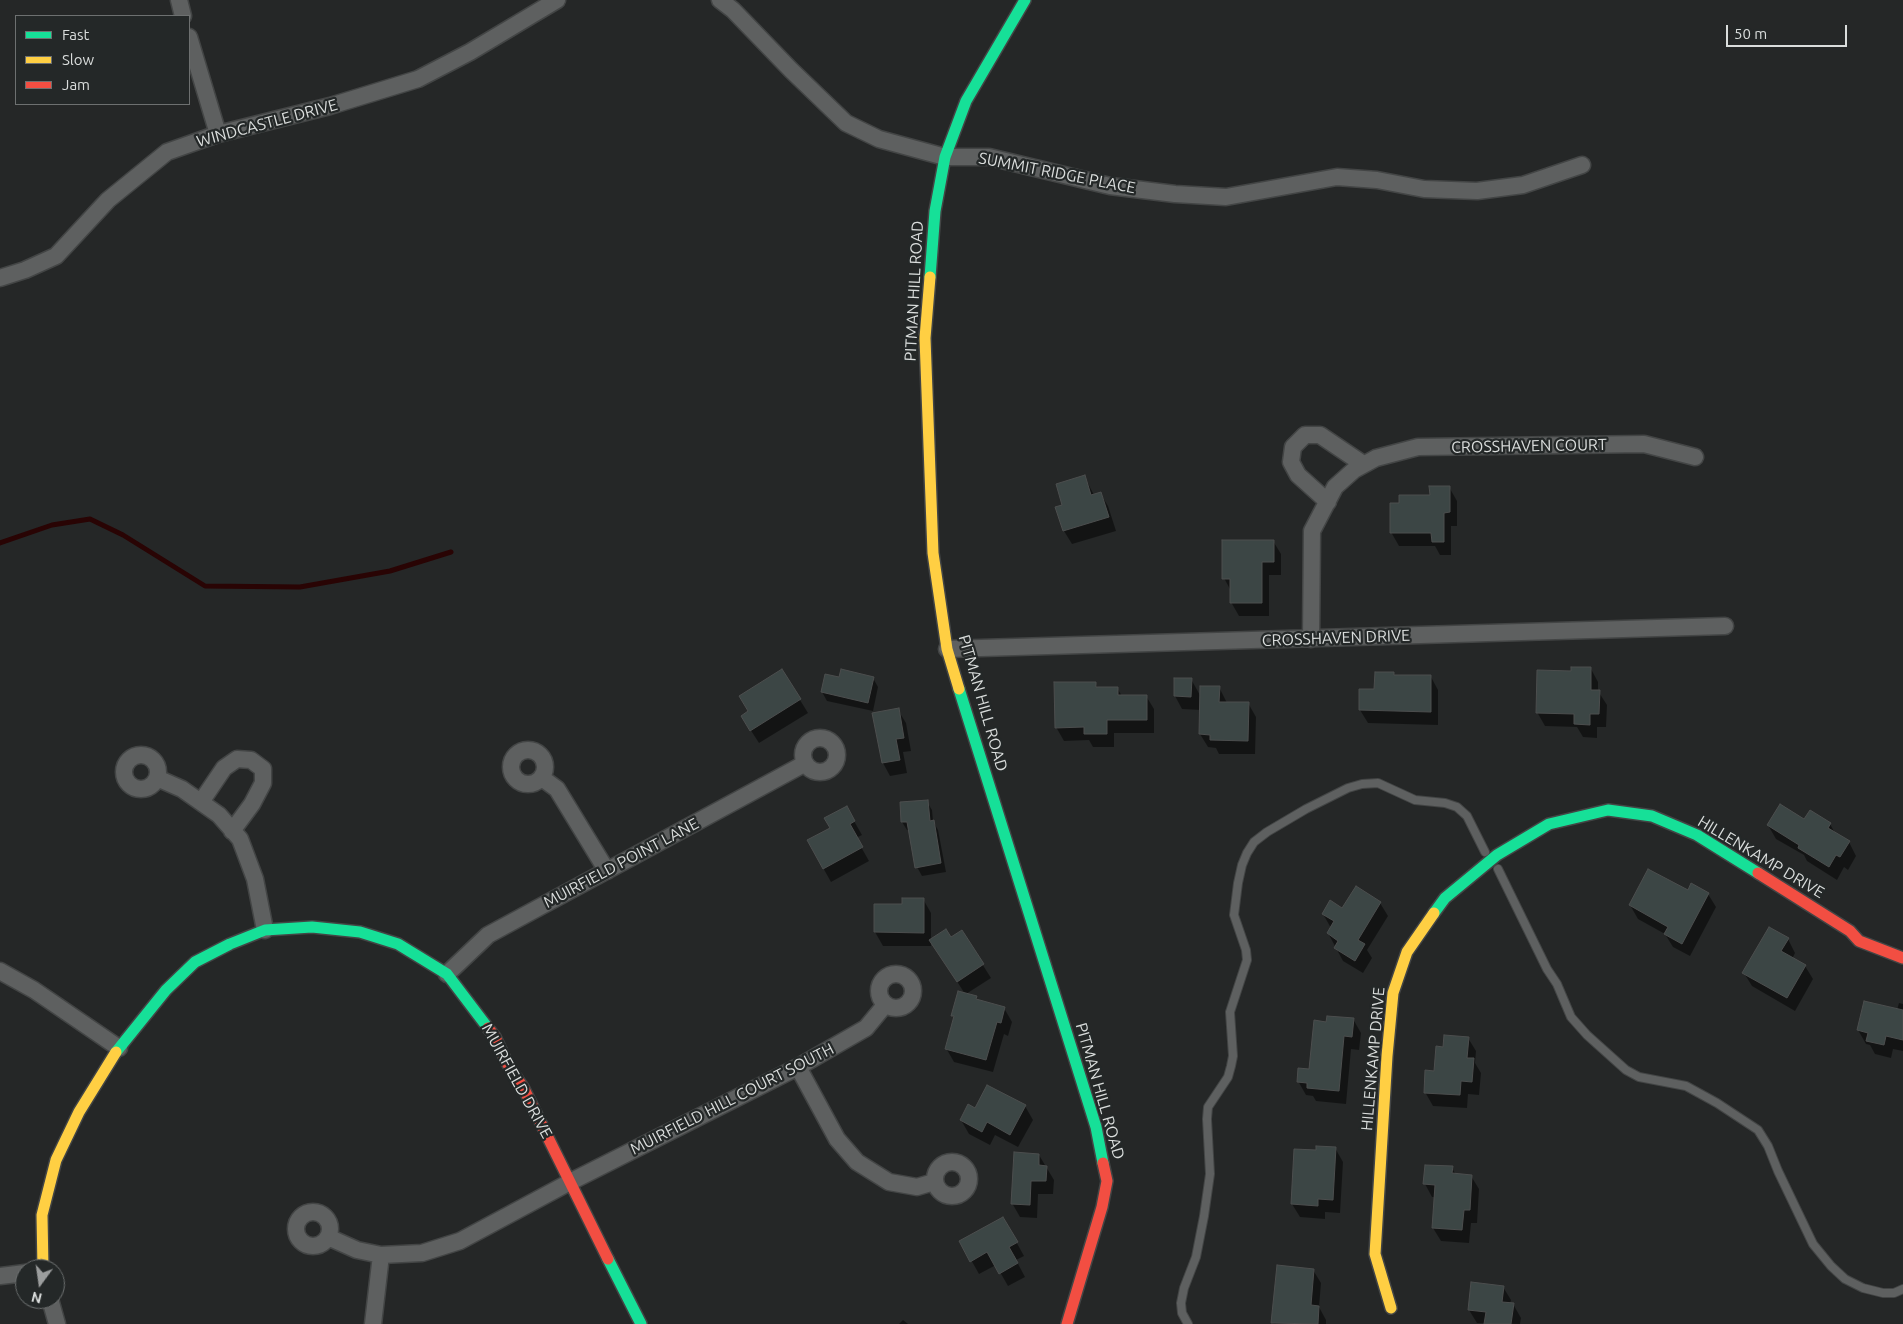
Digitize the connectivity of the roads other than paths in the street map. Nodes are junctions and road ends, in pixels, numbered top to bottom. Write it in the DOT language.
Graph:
graph roads {
  1 [pos="179,0"];
  2 [pos="557,0"];
  3 [pos="720,0"];
  4 [pos="1025,0"];
  5 [pos="183,15"];
  6 [pos="190,40"];
  7 [pos="218,134"];
  8 [pos="945,157"];
  9 [pos="1582,165"];
  10 [pos="0,278"];
  11 [pos="1695,456"];
  12 [pos="1364,464"];
  13 [pos="1328,502"];
  14 [pos="1725,626"];
  15 [pos="1311,639"];
  16 [pos="947,648"];
  17 [pos="804,764"];
  18 [pos="157,778"];
  19 [pos="542,778"];
  20 [pos="202,802"];
  21 [pos="232,831"];
  22 [pos="1485,852"];
  23 [pos="1498,869"];
  24 [pos="607,871"];
  25 [pos="265,930"];
  26 [pos="1903,958"];
  27 [pos="0,971"];
  28 [pos="447,974"];
  29 [pos="885,1005"];
  30 [pos="119,1048"];
  31 [pos="798,1067"];
  32 [pos="570,1182"];
  33 [pos="934,1182"];
  34 [pos="328,1237"];
  35 [pos="381,1255"];
  36 [pos="43,1259"];
  37 [pos="15,1275"];
  38 [pos="0,1276"];
  39 [pos="1903,1289"];
  40 [pos="1391,1308"];
  41 [pos="53,1309"];
  42 [pos="57,1324"];
  43 [pos="373,1324"];
  44 [pos="641,1324"];
  45 [pos="1067,1324"];
  46 [pos="1188,1324"];
  1 -- 5 [label="street"];
  2 -- 7 [label="street, WINDCASTLE DRIVE"];
  3 -- 8 [label="street"];
  4 -- 8 [label="street, PITMAN HILL ROAD"];
  6 -- 7 [label="street"];
  7 -- 10 [label="street, WINDCASTLE DRIVE"];
  8 -- 9 [label="street, SUMMIT RIDGE PLACE"];
  8 -- 16 [label="street, PITMAN HILL ROAD"];
  11 -- 12 [label="street, CROSSHAVEN COURT"];
  12 -- 13 [label="street, CROSSHAVEN COURT"];
  12 -- 13 [label="street"];
  13 -- 15 [label="street, CROSSHAVEN COURT"];
  14 -- 15 [label="street, CROSSHAVEN DRIVE"];
  15 -- 16 [label="street, CROSSHAVEN DRIVE"];
  16 -- 45 [label="street, PITMAN HILL ROAD"];
  17 -- 24 [label="street, MUIRFIELD POINT LANE"];
  18 -- 20 [label="street"];
  19 -- 24 [label="street"];
  20 -- 21 [label="street"];
  20 -- 21 [label="street"];
  21 -- 25 [label="street"];
  22 -- 46 [label="lane"];
  23 -- 39 [label="lane"];
  24 -- 28 [label="street, MUIRFIELD POINT LANE"];
  25 -- 28 [label="street, MUIRFIELD DRIVE"];
  25 -- 30 [label="street, MUIRFIELD DRIVE"];
  26 -- 40 [label="street, HILLENKAMP DRIVE"];
  27 -- 30 [label="street"];
  28 -- 32 [label="street, MUIRFIELD DRIVE"];
  29 -- 31 [label="street, MUIRFIELD HILL COURT SOUTH"];
  30 -- 36 [label="street, MUIRFIELD DRIVE"];
  31 -- 32 [label="street, MUIRFIELD HILL COURT SOUTH"];
  31 -- 33 [label="street"];
  32 -- 35 [label="street, MUIRFIELD HILL COURT SOUTH"];
  32 -- 44 [label="street, MUIRFIELD DRIVE"];
  34 -- 35 [label="street, MUIRFIELD HILL COURT SOUTH"];
  35 -- 43 [label="street"];
  37 -- 38 [label="street"];
  41 -- 42 [label="street"];
}
